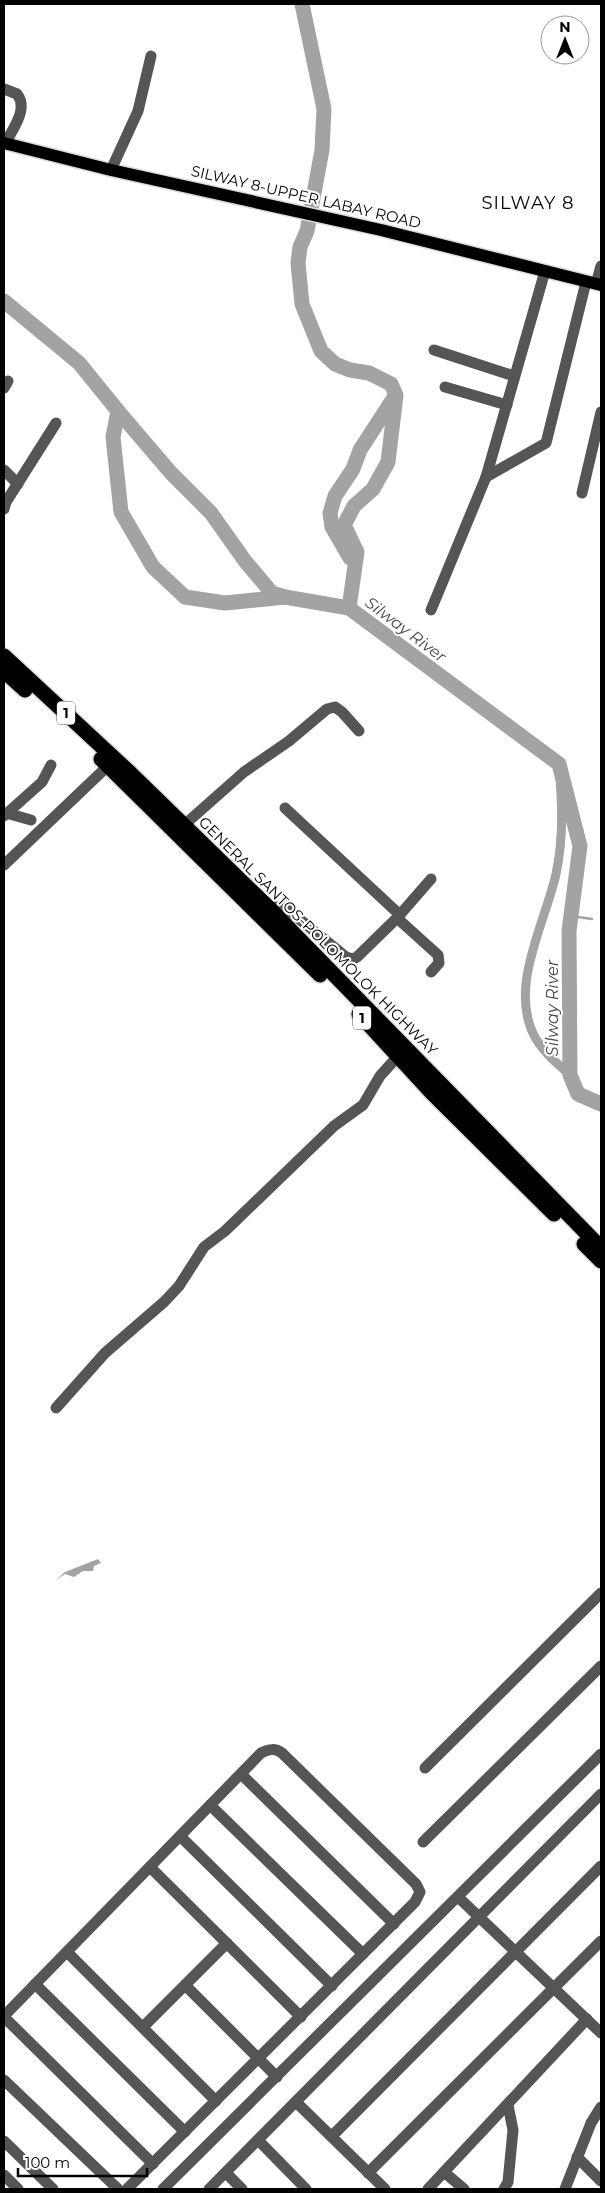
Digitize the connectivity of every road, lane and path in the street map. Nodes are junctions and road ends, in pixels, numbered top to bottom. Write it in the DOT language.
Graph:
graph roads {
  1 [pos="151,56"];
  2 [pos="4,89"];
  3 [pos="5,143"];
  4 [pos="111,170"];
  5 [pos="601,266"];
  6 [pos="545,271"];
  7 [pos="594,284"];
  8 [pos="434,350"];
  9 [pos="514,376"];
  10 [pos="445,387"];
  11 [pos="507,405"];
  12 [pos="601,412"];
  13 [pos="56,423"];
  14 [pos="4,470"];
  15 [pos="486,476"];
  16 [pos="18,484"];
  17 [pos="582,493"];
  18 [pos="4,509"];
  19 [pos="431,610"];
  20 [pos="4,656"];
  21 [pos="4,671"];
  22 [pos="359,731"];
  23 [pos="112,762"];
  24 [pos="51,765"];
  25 [pos="286,808"];
  26 [pos="5,815"];
  27 [pos="31,820"];
  28 [pos="183,826"];
  29 [pos="4,865"];
  30 [pos="431,879"];
  31 [pos="268,907"];
  32 [pos="398,916"];
  33 [pos="431,972"];
  34 [pos="398,1056"];
  35 [pos="601,1248"];
  36 [pos="601,1261"];
  37 [pos="56,1408"];
  38 [pos="601,1593"];
  39 [pos="601,1666"];
  40 [pos="601,1754"];
  41 [pos="425,1768"];
  42 [pos="241,1774"];
  43 [pos="601,1794"];
  44 [pos="210,1805"];
  45 [pos="180,1836"];
  46 [pos="423,1842"];
  47 [pos="601,1866"];
  48 [pos="150,1867"];
  49 [pos="458,1897"];
  50 [pos="479,1917"];
  51 [pos="394,1924"];
  52 [pos="601,1942"];
  53 [pos="227,1943"];
  54 [pos="66,1952"];
  55 [pos="516,1952"];
  56 [pos="363,1954"];
  57 [pos="35,1984"];
  58 [pos="185,1985"];
  59 [pos="332,1986"];
  60 [pos="554,1988"];
  61 [pos="4,2016"];
  62 [pos="301,2017"];
  63 [pos="587,2019"];
  64 [pos="143,2027"];
  65 [pos="601,2032"];
  66 [pos="258,2059"];
  67 [pos="277,2077"];
  68 [pos="4,2080"];
  69 [pos="216,2101"];
  70 [pos="296,2102"];
  71 [pos="508,2105"];
  72 [pos="601,2107"];
  73 [pos="184,2132"];
  74 [pos="332,2136"];
  75 [pos="4,2140"];
  76 [pos="258,2140"];
  77 [pos="577,2157"];
  78 [pos="153,2164"];
  79 [pos="444,2172"];
  80 [pos="226,2173"];
  81 [pos="368,2173"];
  82 [pos="4,2175"];
  83 [pos="601,2181"];
  84 [pos="18,2189"];
  85 [pos="53,2189"];
  86 [pos="118,2189"];
  87 [pos="127,2189"];
  88 [pos="163,2189"];
  89 [pos="209,2189"];
  90 [pos="242,2189"];
  91 [pos="306,2189"];
  92 [pos="385,2189"];
  93 [pos="428,2189"];
  94 [pos="464,2189"];
  95 [pos="504,2189"];
  96 [pos="566,2189"];
  1 -- 4 [label="street"];
  2 -- 3 [label="street"];
  3 -- 4 [label="main road, SILWAY 8-UPPER LABAY ROAD"];
  4 -- 6 [label="main road, SILWAY 8-UPPER LABAY ROAD"];
  5 -- 7 [label="street"];
  6 -- 7 [label="main road, SILWAY 8-UPPER LABAY ROAD"];
  6 -- 9 [label="street"];
  7 -- 15 [label="street"];
  8 -- 9 [label="street"];
  9 -- 11 [label="street"];
  10 -- 11 [label="street"];
  11 -- 15 [label="street"];
  12 -- 17 [label="street"];
  13 -- 16 [label="street"];
  14 -- 16 [label="street"];
  15 -- 19 [label="street"];
  16 -- 18 [label="street"];
  20 -- 23 [label="highway, GENERAL SANTOS-POLOMOLOK HIGHWAY / 1"];
  21 -- 23 [label="highway, 1"];
  22 -- 28 [label="street"];
  23 -- 28 [label="highway, GENERAL SANTOS-POLOMOLOK HIGHWAY / 1"];
  23 -- 29 [label="street"];
  23 -- 34 [label="highway, 1"];
  24 -- 26 [label="street"];
  25 -- 32 [label="street"];
  26 -- 27 [label="street"];
  28 -- 31 [label="highway, GENERAL SANTOS-POLOMOLOK HIGHWAY / 1"];
  30 -- 32 [label="street"];
  31 -- 32 [label="street"];
  31 -- 35 [label="highway, GENERAL SANTOS-POLOMOLOK HIGHWAY / 1"];
  32 -- 33 [label="street"];
  34 -- 36 [label="highway, 1"];
  34 -- 37 [label="street"];
  38 -- 41 [label="street"];
  39 -- 46 [label="street"];
  40 -- 49 [label="street"];
  42 -- 44 [label="street"];
  42 -- 51 [label="street"];
  42 -- 51 [label="street"];
  43 -- 50 [label="street"];
  44 -- 45 [label="street"];
  44 -- 56 [label="street"];
  45 -- 48 [label="street"];
  45 -- 59 [label="street"];
  47 -- 55 [label="street"];
  48 -- 53 [label="street"];
  48 -- 54 [label="street"];
  49 -- 50 [label="street"];
  49 -- 67 [label="street"];
  50 -- 55 [label="street"];
  50 -- 70 [label="street"];
  51 -- 56 [label="street"];
  52 -- 60 [label="street"];
  53 -- 58 [label="street"];
  53 -- 62 [label="street"];
  54 -- 57 [label="street"];
  54 -- 64 [label="street"];
  55 -- 60 [label="street"];
  55 -- 74 [label="street"];
  56 -- 59 [label="street"];
  57 -- 61 [label="street"];
  57 -- 73 [label="street"];
  58 -- 64 [label="street"];
  58 -- 66 [label="street"];
  59 -- 62 [label="street"];
  60 -- 63 [label="street"];
  60 -- 81 [label="street"];
  61 -- 78 [label="street"];
  62 -- 66 [label="street"];
  63 -- 65 [label="street"];
  63 -- 71 [label="street"];
  64 -- 69 [label="street"];
  66 -- 67 [label="street"];
  66 -- 69 [label="street"];
  67 -- 88 [label="street"];
  68 -- 86 [label="street"];
  69 -- 73 [label="street"];
  70 -- 74 [label="street"];
  70 -- 76 [label="street"];
  71 -- 79 [label="street"];
  71 -- 95 [label="street"];
  72 -- 77 [label="street"];
  73 -- 78 [label="street"];
  74 -- 81 [label="street"];
  75 -- 85 [label="street"];
  76 -- 80 [label="street"];
  76 -- 91 [label="street"];
  77 -- 83 [label="street"];
  77 -- 96 [label="street"];
  78 -- 87 [label="street"];
  79 -- 93 [label="street"];
  79 -- 94 [label="street"];
  80 -- 89 [label="street"];
  80 -- 90 [label="street"];
  81 -- 92 [label="street"];
  82 -- 84 [label="street"];
}
